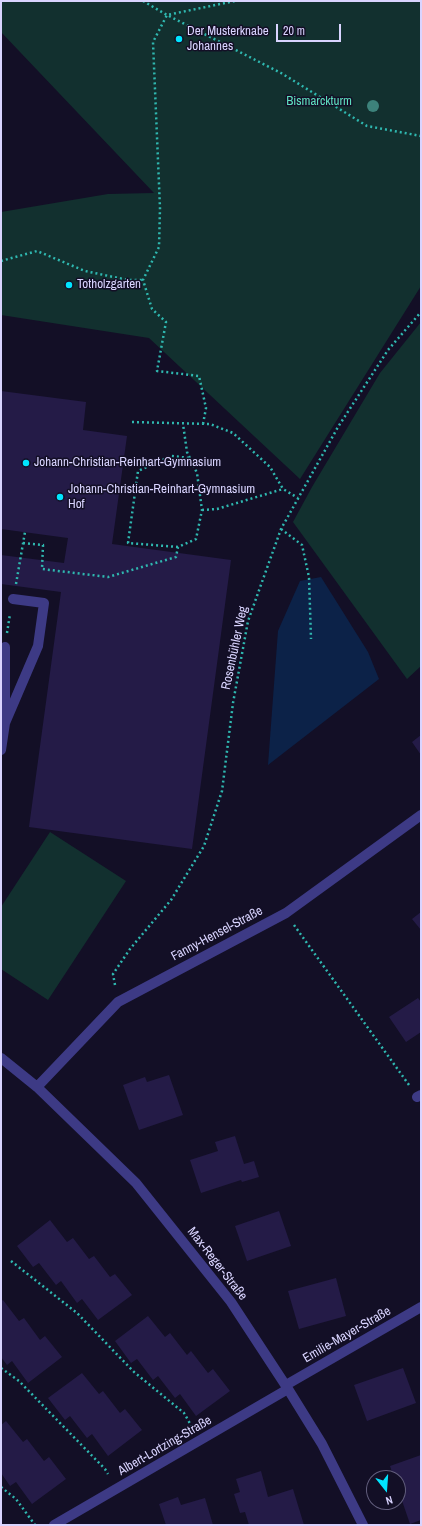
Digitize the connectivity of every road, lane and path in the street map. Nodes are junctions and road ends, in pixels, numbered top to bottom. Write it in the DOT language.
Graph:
graph roads {
  1 [pos="143,1"];
  2 [pos="235,1"];
  3 [pos="167,15"];
  4 [pos="421,136"];
  5 [pos="1,261"];
  6 [pos="143,280"];
  7 [pos="421,312"];
  8 [pos="132,422"];
  9 [pos="183,424"];
  10 [pos="203,424"];
  11 [pos="190,458"];
  12 [pos="283,489"];
  13 [pos="298,498"];
  14 [pos="202,510"];
  15 [pos="281,529"];
  16 [pos="25,532"];
  17 [pos="23,543"];
  18 [pos="178,547"];
  19 [pos="21,557"];
  20 [pos="13,599"];
  21 [pos="311,639"];
  22 [pos="5,647"];
  23 [pos="3,722"];
  24 [pos="1,750"];
  25 [pos="421,815"];
  26 [pos="286,913"];
  27 [pos="118,1002"];
  28 [pos="1,1058"];
  29 [pos="37,1087"];
  30 [pos="419,1096"];
  31 [pos="11,1260"];
  32 [pos="421,1307"];
  33 [pos="1,1368"];
  34 [pos="287,1387"];
  35 [pos="201,1440"];
  36 [pos="1,1487"];
  37 [pos="117,1489"];
  38 [pos="34,1525"];
  39 [pos="54,1525"];
  40 [pos="363,1525"];
  1 -- 3 [label="path"];
  2 -- 3 [label="path"];
  3 -- 4 [label="path"];
  3 -- 6 [label="path"];
  5 -- 6 [label="path"];
  6 -- 10 [label="path"];
  7 -- 13 [label="path, Rosenbühler Weg"];
  8 -- 9 [label="path"];
  9 -- 10 [label="path"];
  9 -- 11 [label="path"];
  10 -- 12 [label="path"];
  11 -- 14 [label="path"];
  11 -- 18 [label="path"];
  12 -- 13 [label="path"];
  12 -- 14 [label="path"];
  13 -- 15 [label="path, Rosenbühler Weg"];
  14 -- 18 [label="path"];
  15 -- 21 [label="path"];
  15 -- 27 [label="path, Rosenbühler Weg"];
  16 -- 17 [label="path"];
  17 -- 18 [label="path"];
  17 -- 19 [label="path"];
  20 -- 23 [label="street"];
  22 -- 23 [label="street"];
  23 -- 24 [label="street"];
  25 -- 26 [label="street, Fanny-Hensel-Straße"];
  26 -- 27 [label="street, Fanny-Hensel-Straße"];
  26 -- 30 [label="path"];
  27 -- 29 [label="street, Fanny-Hensel-Straße"];
  28 -- 29 [label="street, Max-Reger-Straße"];
  29 -- 34 [label="street, Max-Reger-Straße"];
  31 -- 35 [label="path"];
  32 -- 34 [label="street, Emilie-Mayer-Straße"];
  33 -- 37 [label="path"];
  34 -- 35 [label="street, Albert-Lortzing-Straße"];
  34 -- 40 [label="street, Max-Reger-Straße"];
  35 -- 37 [label="street, Albert-Lortzing-Straße"];
  36 -- 38 [label="path"];
  37 -- 39 [label="street, Albert-Lortzing-Straße"];
}
